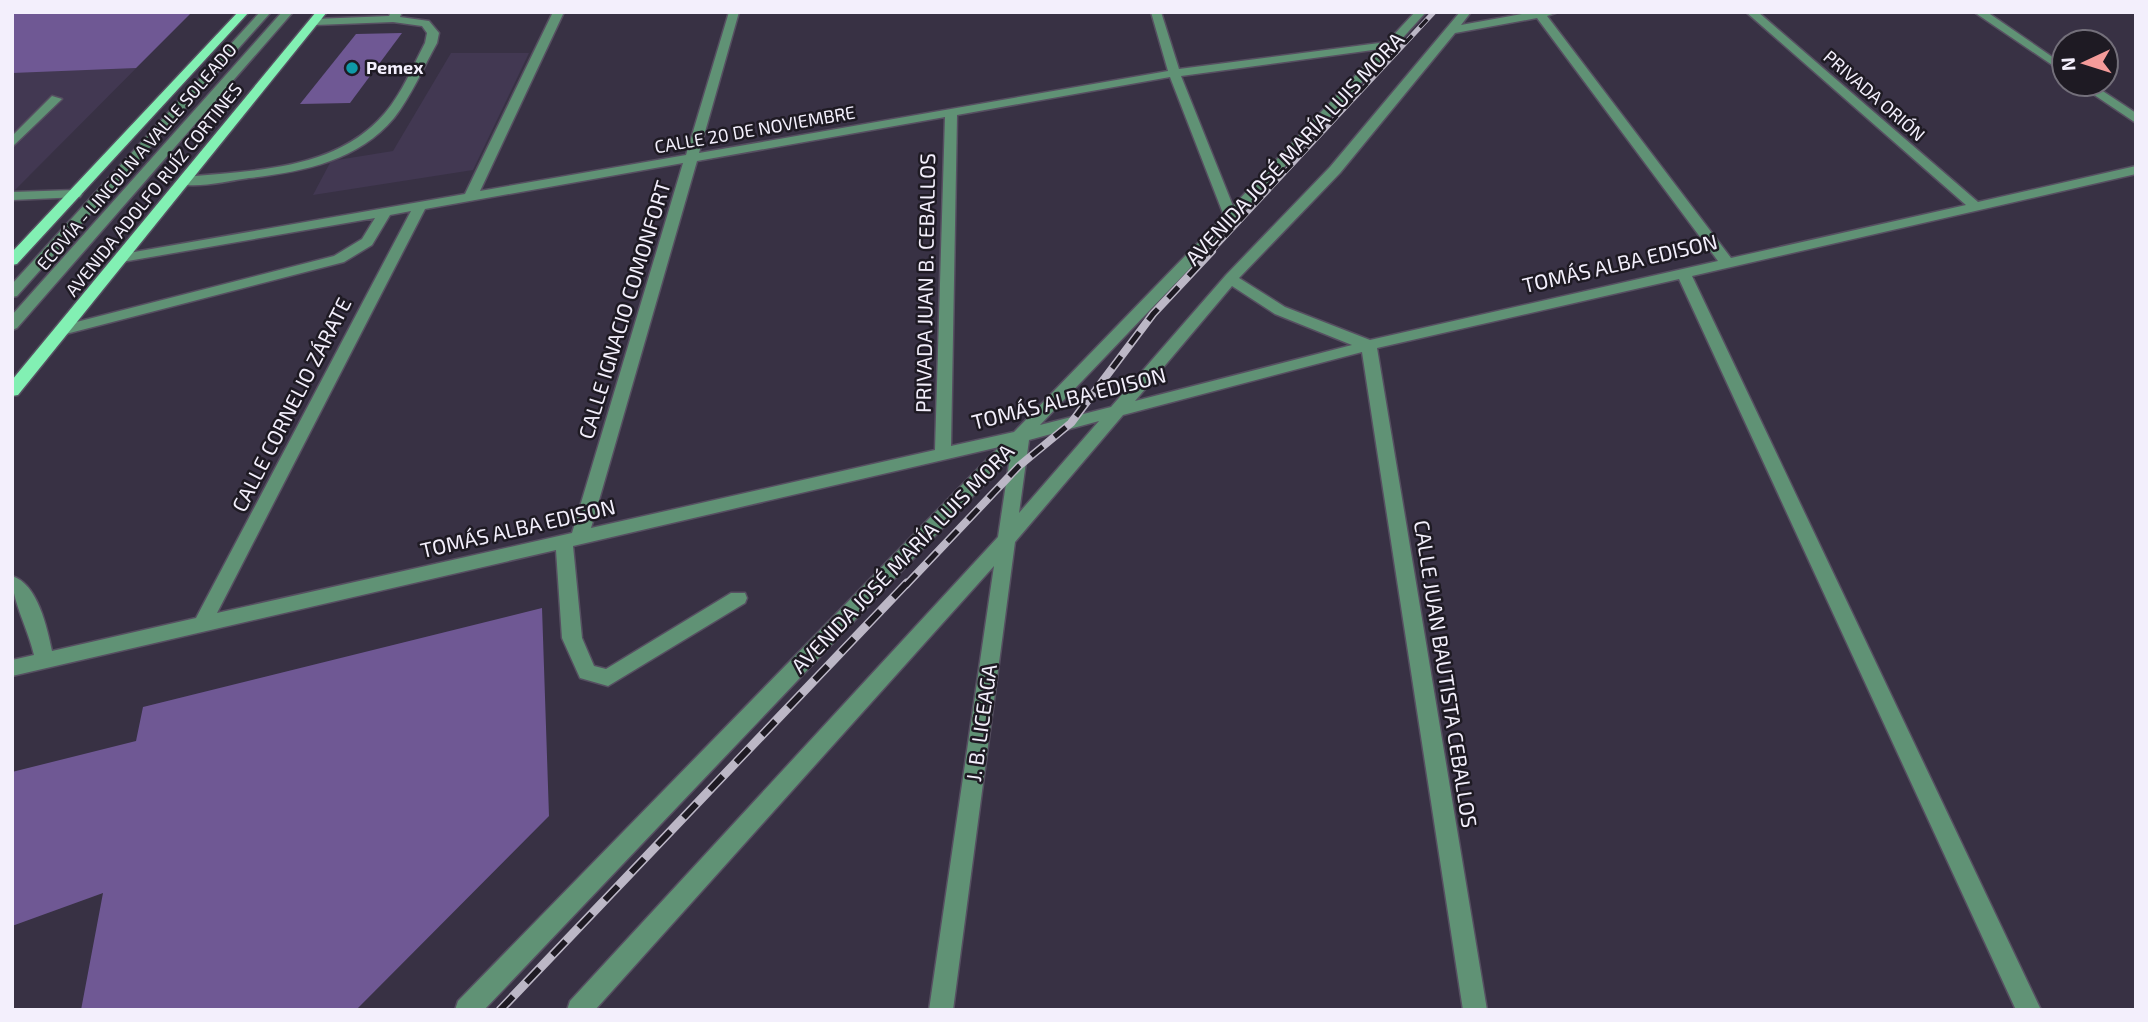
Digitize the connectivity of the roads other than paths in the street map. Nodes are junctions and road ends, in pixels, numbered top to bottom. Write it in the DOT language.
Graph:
graph roads {
  1 [pos="244,12"];
  2 [pos="266,12"];
  3 [pos="288,12"];
  4 [pos="559,12"];
  5 [pos="734,12"];
  6 [pos="1156,12"];
  7 [pos="1421,12"];
  8 [pos="1465,12"];
  9 [pos="1553,12"];
  10 [pos="1751,12"];
  11 [pos="1979,12"];
  12 [pos="1539,13"];
  13 [pos="395,15"];
  14 [pos="319,17"];
  15 [pos="1452,30"];
  16 [pos="1395,44"];
  17 [pos="2050,61"];
  18 [pos="1174,74"];
  19 [pos="2105,98"];
  20 [pos="56,99"];
  21 [pos="951,114"];
  22 [pos="2136,119"];
  23 [pos="12,143"];
  24 [pos="692,158"];
  25 [pos="2136,170"];
  26 [pos="184,181"];
  27 [pos="75,194"];
  28 [pos="12,196"];
  29 [pos="470,198"];
  30 [pos="420,206"];
  31 [pos="1975,206"];
  32 [pos="384,212"];
  33 [pos="1231,217"];
  34 [pos="122,258"];
  35 [pos="12,261"];
  36 [pos="1727,263"];
  37 [pos="1684,273"];
  38 [pos="1231,278"];
  39 [pos="12,293"];
  40 [pos="12,325"];
  41 [pos="62,330"];
  42 [pos="1369,345"];
  43 [pos="12,391"];
  44 [pos="1112,413"];
  45 [pos="1021,436"];
  46 [pos="943,453"];
  47 [pos="1007,538"];
  48 [pos="571,540"];
  49 [pos="12,583"];
  50 [pos="738,598"];
  51 [pos="202,624"];
  52 [pos="45,661"];
  53 [pos="12,668"];
  54 [pos="467,1010"];
  55 [pos="579,1010"];
  56 [pos="941,1010"];
  57 [pos="1475,1010"];
  58 [pos="2029,1010"];
  1 -- 27 [label="main road"];
  2 -- 39 [label="street"];
  3 -- 40 [label="street, ECOVÍA - LINCOLN A VALLE SOLEADO"];
  4 -- 29 [label="street"];
  5 -- 24 [label="street, CALLE IGNACIO COMONFORT"];
  6 -- 18 [label="street"];
  7 -- 16 [label="street, AVENIDA JOSÉ MARÍA LUIS MORA"];
  8 -- 15 [label="street, AVENIDA JOSÉ MARÍA LUIS MORA"];
  9 -- 12 [label="street"];
  10 -- 31 [label="street, PRIVADA ORIÓN"];
  11 -- 17 [label="street"];
  12 -- 15 [label="street"];
  12 -- 36 [label="street"];
  13 -- 14 [label="street"];
  13 -- 26 [label="street"];
  14 -- 26 [label="main road, AVENIDA ADOLFO RUÍZ CORTINES"];
  15 -- 38 [label="street, AVENIDA JOSÉ MARÍA LUIS MORA"];
  16 -- 18 [label="street, CALLE 20 DE NOVIEMBRE"];
  16 -- 33 [label="street, AVENIDA JOSÉ MARÍA LUIS MORA"];
  18 -- 21 [label="street, CALLE 20 DE NOVIEMBRE"];
  18 -- 33 [label="street"];
  19 -- 22 [label="street"];
  20 -- 23 [label="street"];
  21 -- 24 [label="street, CALLE 20 DE NOVIEMBRE"];
  21 -- 46 [label="street, PRIVADA JUAN B. CEBALLOS"];
  24 -- 29 [label="street, CALLE 20 DE NOVIEMBRE"];
  24 -- 48 [label="street, CALLE IGNACIO COMONFORT"];
  25 -- 31 [label="street, TOMÁS ALBA EDISON"];
  26 -- 34 [label="main road, AVENIDA ADOLFO RUÍZ CORTINES"];
  27 -- 28 [label="street"];
  27 -- 35 [label="main road"];
  29 -- 30 [label="street, CALLE 20 DE NOVIEMBRE"];
  30 -- 32 [label="street, CALLE 20 DE NOVIEMBRE"];
  30 -- 51 [label="street, CALLE CORNELIO ZÁRATE"];
  31 -- 36 [label="street, TOMÁS ALBA EDISON"];
  32 -- 34 [label="street, CALLE 20 DE NOVIEMBRE"];
  32 -- 41 [label="street"];
  33 -- 45 [label="street, AVENIDA JOSÉ MARÍA LUIS MORA"];
  34 -- 41 [label="main road, AVENIDA ADOLFO RUÍZ CORTINES"];
  36 -- 37 [label="street, TOMÁS ALBA EDISON"];
  37 -- 42 [label="street, TOMÁS ALBA EDISON"];
  37 -- 58 [label="street"];
  38 -- 42 [label="street"];
  38 -- 44 [label="street, AVENIDA JOSÉ MARÍA LUIS MORA"];
  41 -- 43 [label="main road, AVENIDA ADOLFO RUÍZ CORTINES"];
  42 -- 44 [label="street, TOMÁS ALBA EDISON"];
  42 -- 57 [label="street, CALLE JUAN BAUTISTA CEBALLOS"];
  44 -- 45 [label="street, TOMÁS ALBA EDISON"];
  44 -- 47 [label="street, AVENIDA JOSÉ MARÍA LUIS MORA"];
  45 -- 46 [label="street, TOMÁS ALBA EDISON"];
  45 -- 47 [label="street, J. B. LICEAGA"];
  45 -- 54 [label="street, AVENIDA JOSÉ MARÍA LUIS MORA"];
  46 -- 48 [label="street, TOMÁS ALBA EDISON"];
  47 -- 55 [label="street, AVENIDA JOSÉ MARÍA LUIS MORA"];
  47 -- 56 [label="street, J. B. LICEAGA"];
  48 -- 50 [label="street"];
  48 -- 51 [label="street, TOMÁS ALBA EDISON"];
  49 -- 52 [label="street"];
  51 -- 52 [label="street, TOMÁS ALBA EDISON"];
  52 -- 53 [label="street, TOMÁS ALBA EDISON"];
}
